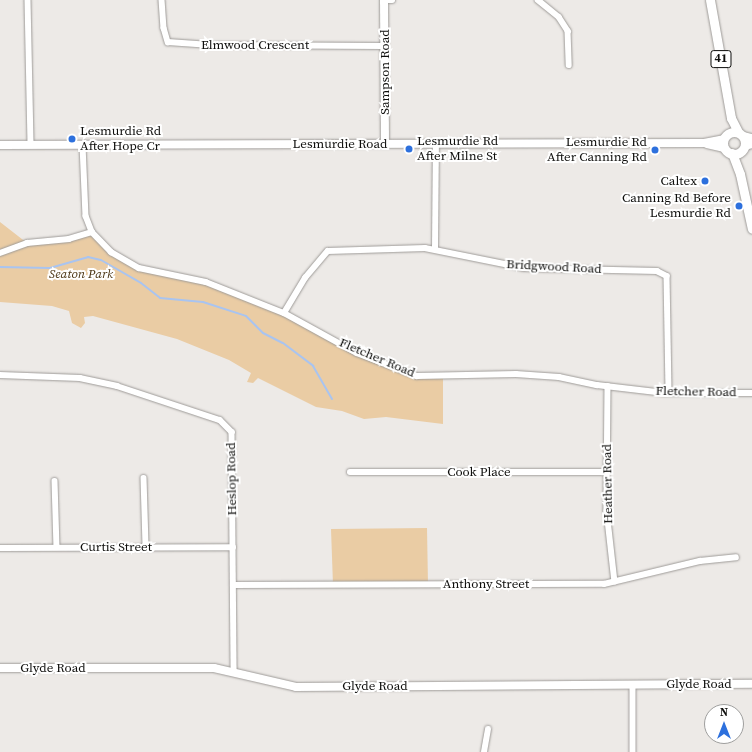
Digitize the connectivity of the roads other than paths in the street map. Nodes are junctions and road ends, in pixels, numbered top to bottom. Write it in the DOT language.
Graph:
graph roads {
  1 [pos="28,0"];
  2 [pos="162,0"];
  3 [pos="384,0"];
  4 [pos="392,0"];
  5 [pos="538,0"];
  6 [pos="710,0"];
  7 [pos="384,46"];
  8 [pos="568,65"];
  9 [pos="731,118"];
  10 [pos="745,135"];
  11 [pos="726,136"];
  12 [pos="704,143"];
  13 [pos="385,144"];
  14 [pos="436,144"];
  15 [pos="0,145"];
  16 [pos="31,145"];
  17 [pos="83,145"];
  18 [pos="747,147"];
  19 [pos="728,151"];
  20 [pos="740,174"];
  21 [pos="752,229"];
  22 [pos="92,232"];
  23 [pos="435,249"];
  24 [pos="0,253"];
  25 [pos="284,313"];
  26 [pos="0,375"];
  27 [pos="608,386"];
  28 [pos="669,393"];
  29 [pos="752,393"];
  30 [pos="350,472"];
  31 [pos="607,472"];
  32 [pos="144,478"];
  33 [pos="55,481"];
  34 [pos="57,547"];
  35 [pos="146,547"];
  36 [pos="233,547"];
  37 [pos="0,548"];
  38 [pos="736,557"];
  39 [pos="615,582"];
  40 [pos="233,585"];
  41 [pos="0,668"];
  42 [pos="234,672"];
  43 [pos="633,684"];
  44 [pos="752,684"];
  45 [pos="488,730"];
  46 [pos="484,752"];
  47 [pos="633,752"];
  1 -- 16 [label="street"];
  2 -- 7 [label="street, Elmwood Crescent"];
  3 -- 4 [label="street"];
  3 -- 7 [label="street, Sampson Road"];
  5 -- 8 [label="street"];
  6 -- 9 [label="main road, 41"];
  7 -- 13 [label="street, Sampson Road"];
  9 -- 10 [label="main road, 41"];
  9 -- 11 [label="main road, 41"];
  10 -- 11 [label="main road"];
  10 -- 18 [label="main road, 41"];
  11 -- 12 [label="street, Lesmurdie Road"];
  11 -- 19 [label="main road, 41"];
  12 -- 14 [label="street, Lesmurdie Road"];
  12 -- 19 [label="street, Lesmurdie Road"];
  13 -- 14 [label="street, Lesmurdie Road"];
  13 -- 17 [label="street, Lesmurdie Road"];
  14 -- 23 [label="street"];
  15 -- 16 [label="street, Lesmurdie Road"];
  16 -- 17 [label="street, Lesmurdie Road"];
  17 -- 22 [label="street, Fletcher Road"];
  18 -- 19 [label="main road"];
  18 -- 20 [label="main road, 41"];
  19 -- 20 [label="main road, 41"];
  20 -- 21 [label="main road, 41"];
  22 -- 24 [label="street"];
  22 -- 25 [label="street, Fletcher Road"];
  23 -- 25 [label="street, Bridgwood Road"];
  23 -- 28 [label="street, Bridgwood Road"];
  25 -- 27 [label="street, Fletcher Road"];
  26 -- 36 [label="street, Heslop Road"];
  27 -- 28 [label="street, Fletcher Road"];
  27 -- 31 [label="street, Heather Road"];
  28 -- 29 [label="street, Fletcher Road"];
  30 -- 31 [label="street, Cook Place"];
  31 -- 39 [label="street, Heather Road"];
  32 -- 35 [label="street"];
  33 -- 34 [label="street"];
  34 -- 35 [label="street, Curtis Street"];
  34 -- 37 [label="street, Curtis Street"];
  35 -- 36 [label="street, Curtis Street"];
  36 -- 40 [label="street, Heslop Road"];
  38 -- 39 [label="street, Anthony Street"];
  39 -- 40 [label="street, Anthony Street"];
  40 -- 42 [label="street, Heslop Road"];
  41 -- 42 [label="street, Glyde Road"];
  42 -- 43 [label="street, Glyde Road"];
  43 -- 44 [label="street, Glyde Road"];
  43 -- 47 [label="street"];
  45 -- 46 [label="street"];
}
